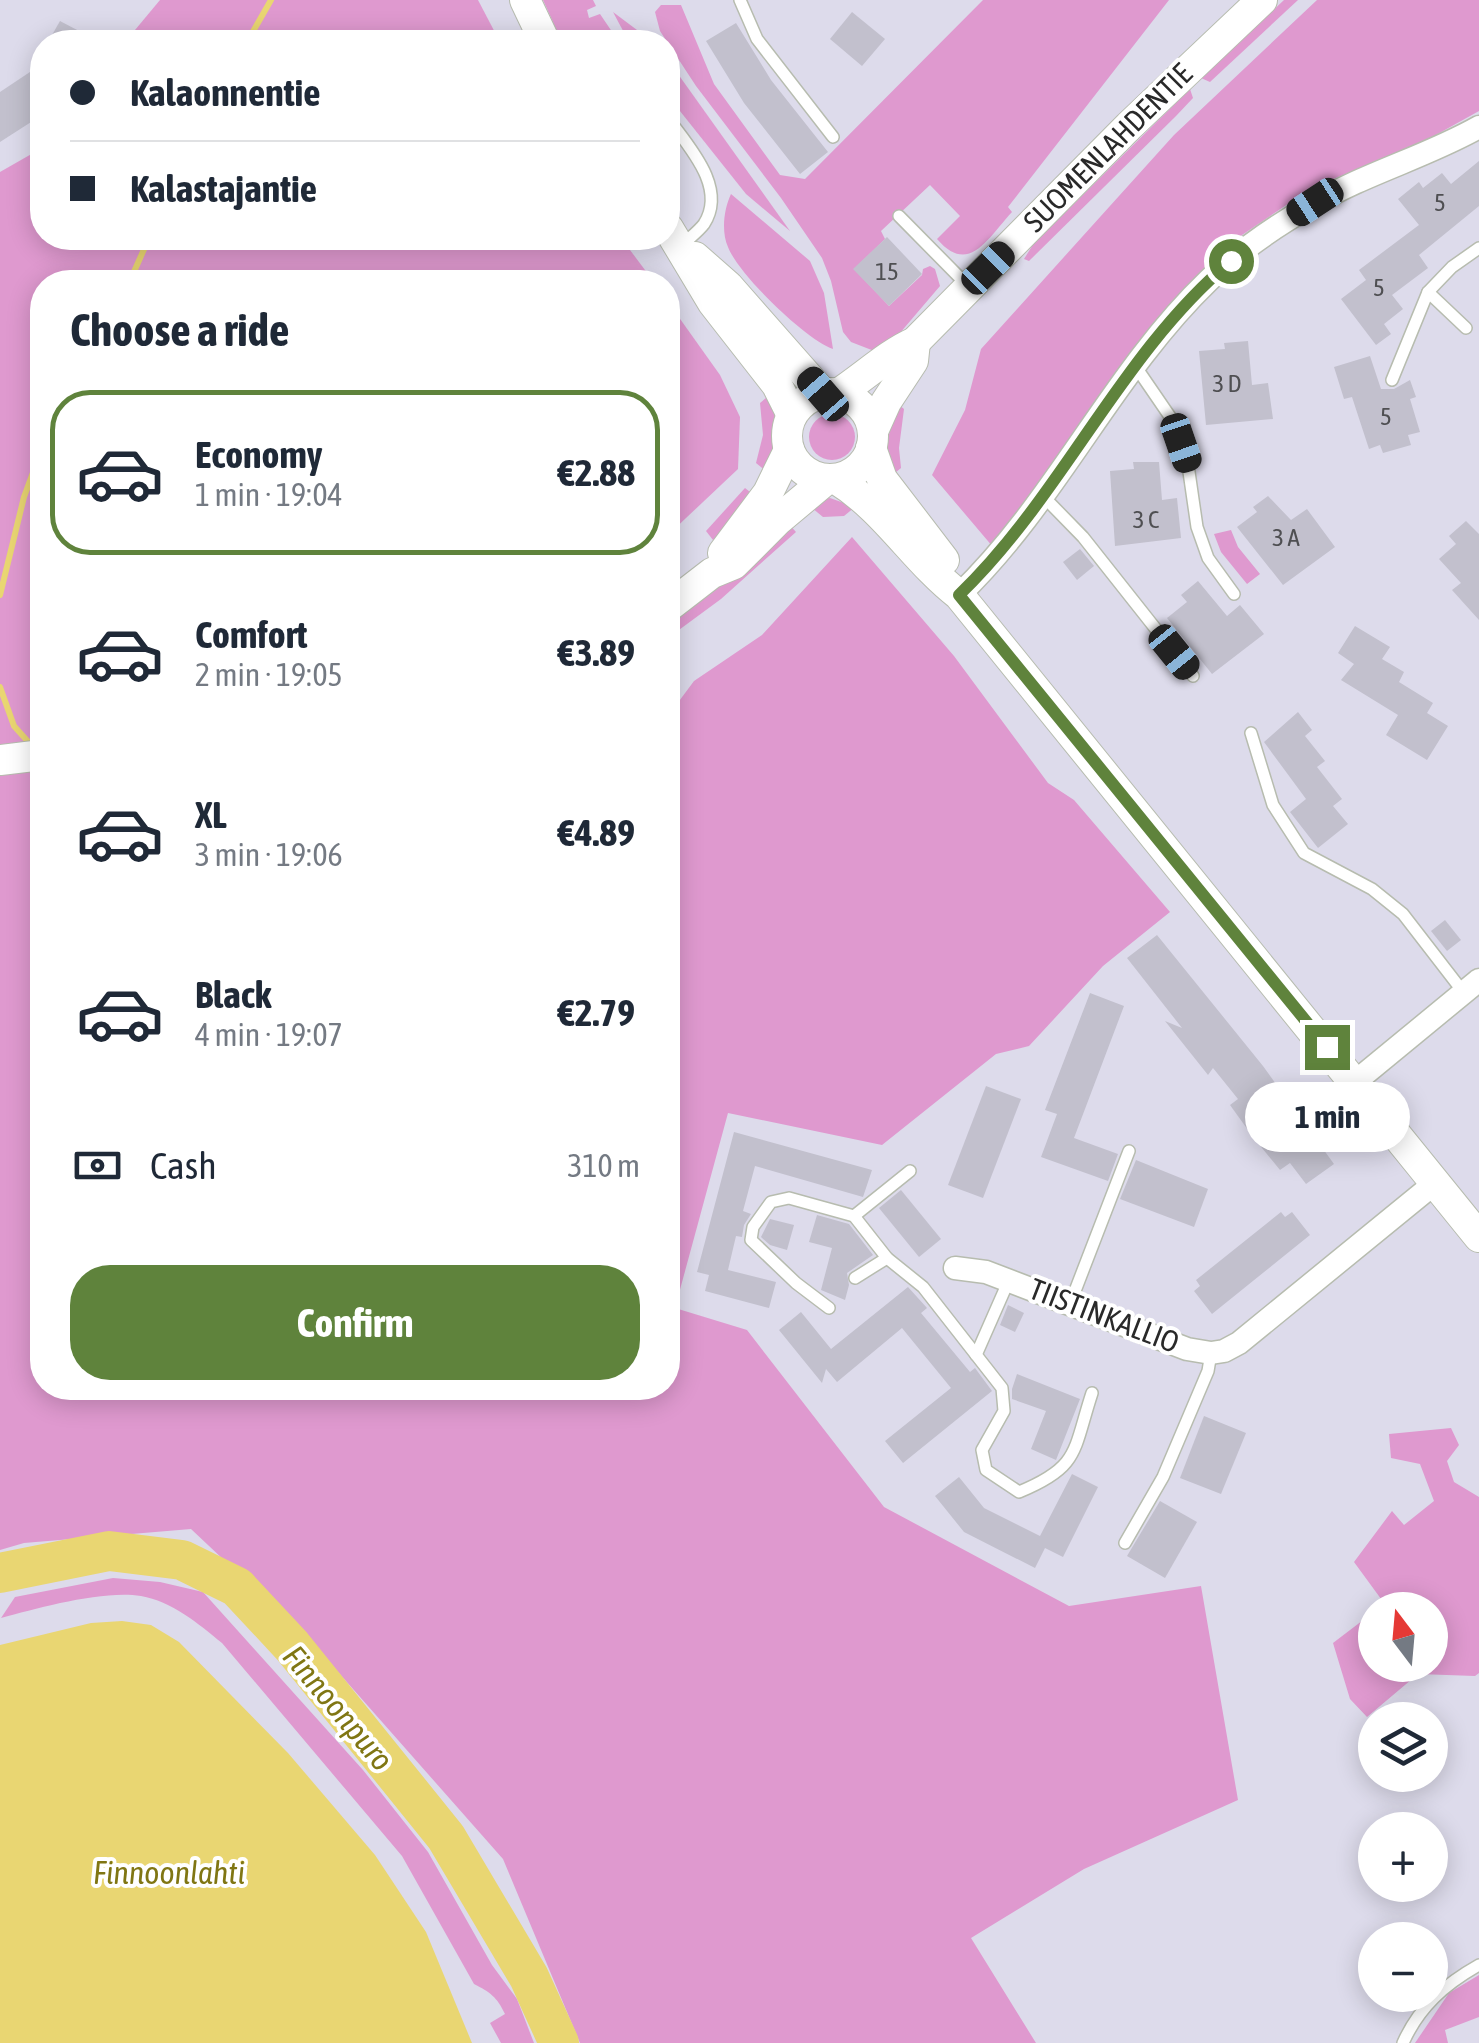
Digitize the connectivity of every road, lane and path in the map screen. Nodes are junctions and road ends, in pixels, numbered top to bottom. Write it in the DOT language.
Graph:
graph roads {
  1 [pos="525,0"];
  2 [pos="740,0"];
  3 [pos="1262,0"];
  4 [pos="539,30"];
  5 [pos="1479,127"];
  6 [pos="680,135"];
  7 [pos="833,137"];
  8 [pos="899,216"];
  9 [pos="680,234"];
  10 [pos="680,242"];
  11 [pos="680,247"];
  12 [pos="1479,248"];
  13 [pos="969,287"];
  14 [pos="1428,292"];
  15 [pos="1466,328"];
  16 [pos="915,342"];
  17 [pos="1136,367"];
  18 [pos="1392,380"];
  19 [pos="831,394"];
  20 [pos="792,415"];
  21 [pos="872,440"];
  22 [pos="789,450"];
  23 [pos="832,479"];
  24 [pos="1043,496"];
  25 [pos="712,574"];
  26 [pos="1234,594"];
  27 [pos="959,595"];
  28 [pos="680,598"];
  29 [pos="1193,676"];
  30 [pos="1251,733"];
  31 [pos="30,756"];
  32 [pos="0,760"];
  33 [pos="1472,986"];
  34 [pos="1355,1082"];
  35 [pos="1129,1150"];
  36 [pos="910,1172"];
  37 [pos="1435,1183"];
  38 [pos="854,1216"];
  39 [pos="1479,1237"];
  40 [pos="887,1258"];
  41 [pos="955,1268"];
  42 [pos="855,1278"];
  43 [pos="1009,1280"];
  44 [pos="1070,1304"];
  45 [pos="829,1308"];
  46 [pos="1210,1353"];
  47 [pos="976,1355"];
  48 [pos="1092,1393"];
  49 [pos="1125,1543"];
  50 [pos="1479,1965"];
  51 [pos="1403,2043"];
  1 -- 4 [label="main road"];
  2 -- 7 [label="lane"];
  3 -- 13 [label="main road, SUOMENLAHDENTIE"];
  5 -- 17 [label="street"];
  6 -- 9 [label="lane"];
  8 -- 13 [label="lane"];
  10 -- 19 [label="main road"];
  11 -- 20 [label="main road"];
  12 -- 14 [label="lane"];
  13 -- 16 [label="main road, SUOMENLAHDENTIE"];
  14 -- 15 [label="lane"];
  14 -- 18 [label="lane"];
  16 -- 19 [label="main road, SUOMENLAHDENTIE"];
  16 -- 21 [label="main road, SUOMENLAHDENTIE"];
  17 -- 24 [label="street"];
  17 -- 26 [label="lane"];
  19 -- 20 [label="main road"];
  19 -- 21 [label="main road"];
  20 -- 22 [label="main road"];
  21 -- 23 [label="main road"];
  21 -- 27 [label="main road"];
  22 -- 23 [label="main road"];
  22 -- 25 [label="main road"];
  23 -- 25 [label="main road"];
  23 -- 27 [label="main road"];
  24 -- 27 [label="street"];
  24 -- 29 [label="lane"];
  25 -- 28 [label="main road"];
  27 -- 34 [label="main road"];
  30 -- 33 [label="lane"];
  31 -- 32 [label="main road"];
  33 -- 34 [label="street"];
  34 -- 37 [label="main road"];
  35 -- 44 [label="lane"];
  36 -- 38 [label="lane"];
  37 -- 39 [label="main road"];
  37 -- 46 [label="street, TIISTINKALLIO"];
  38 -- 40 [label="lane"];
  38 -- 45 [label="lane"];
  40 -- 42 [label="lane"];
  40 -- 47 [label="lane"];
  41 -- 43 [label="street, TIISTINKALLIO"];
  43 -- 44 [label="street, TIISTINKALLIO"];
  43 -- 47 [label="lane"];
  44 -- 46 [label="street, TIISTINKALLIO"];
  46 -- 49 [label="lane"];
  47 -- 48 [label="lane"];
  50 -- 51 [label="lane"];
}
